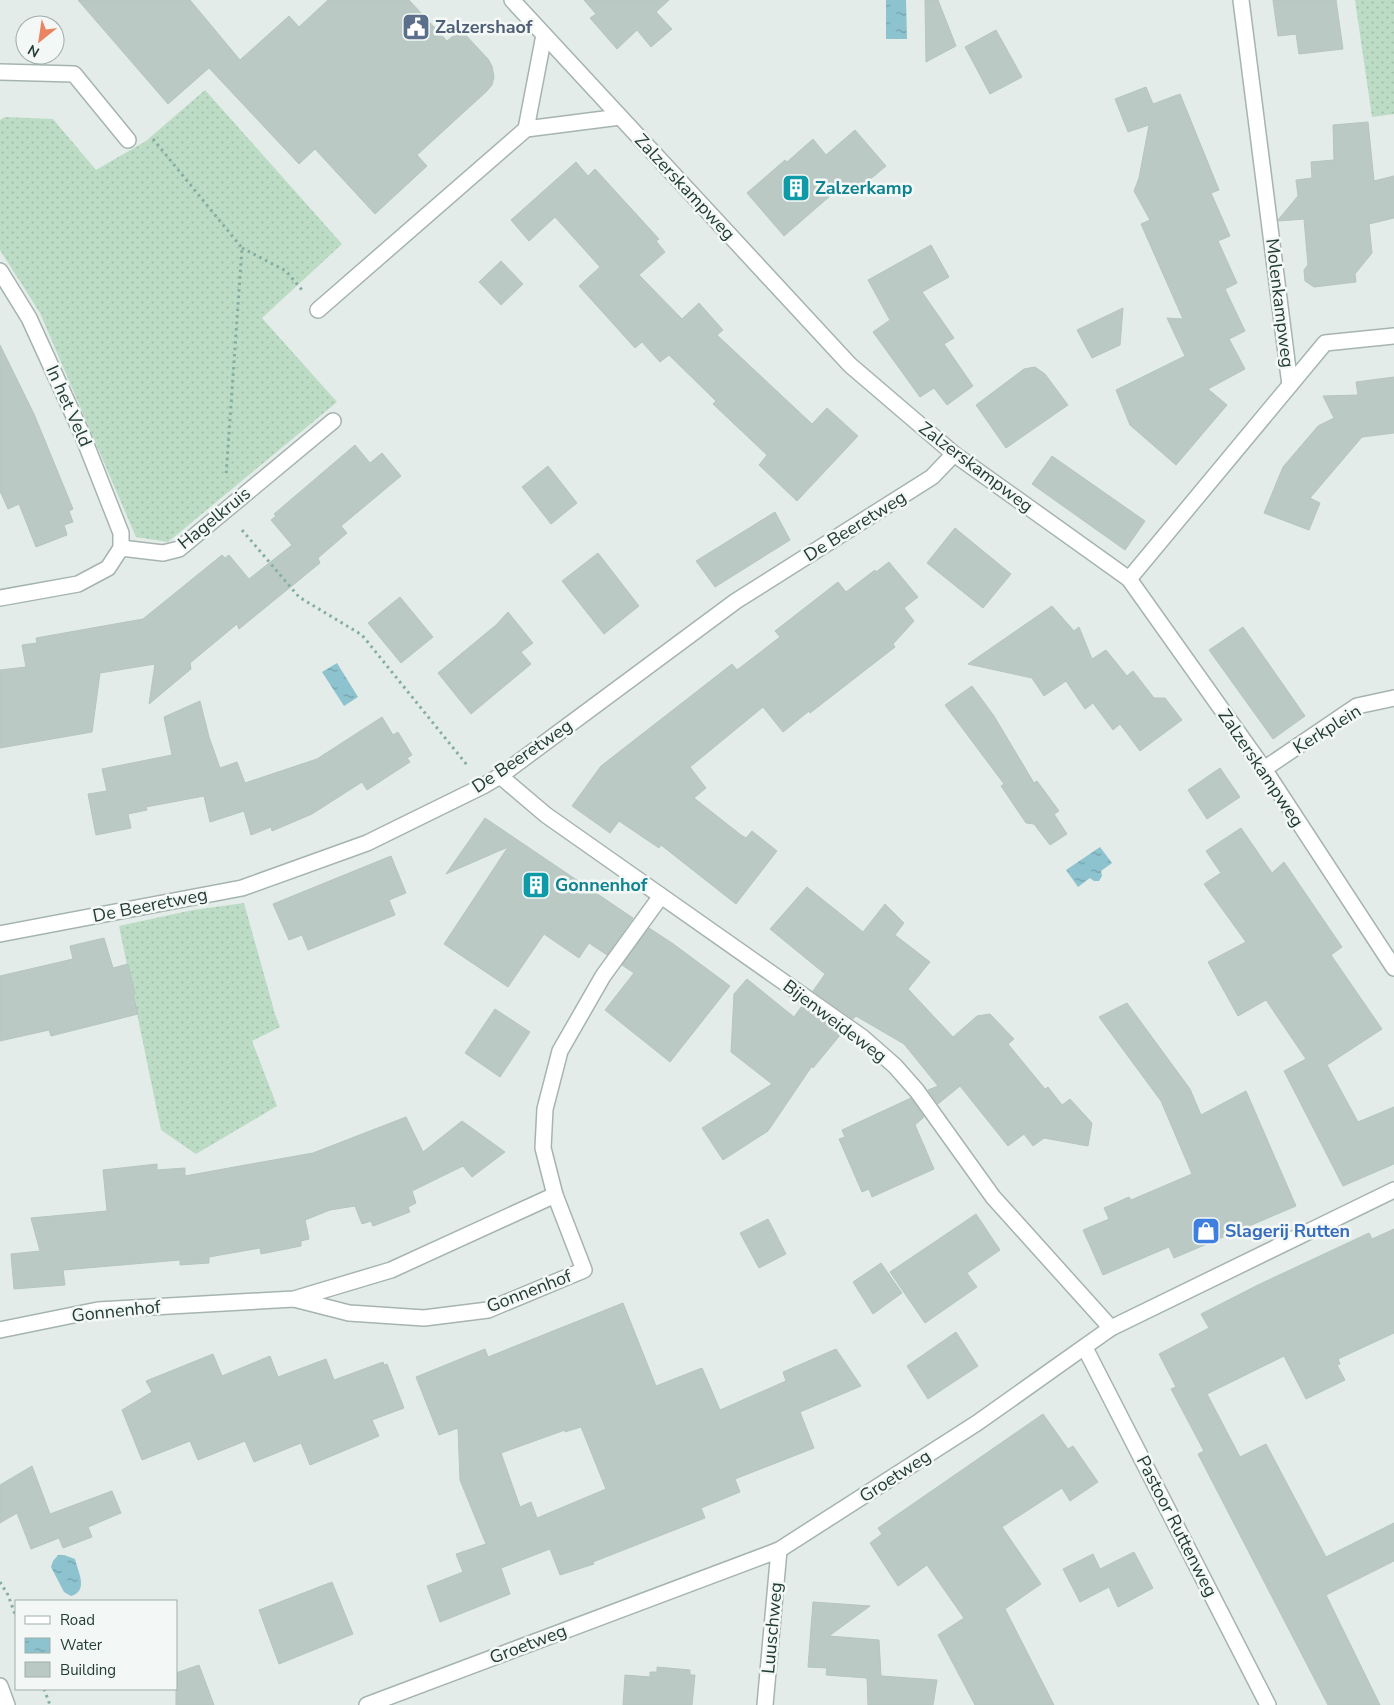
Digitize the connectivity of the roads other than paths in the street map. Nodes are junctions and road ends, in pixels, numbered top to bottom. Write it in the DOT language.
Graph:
graph roads {
  1 [pos="512,0"];
  2 [pos="1241,0"];
  3 [pos="544,36"];
  4 [pos="0,72"];
  5 [pos="620,117"];
  6 [pos="526,129"];
  7 [pos="128,140"];
  8 [pos="0,271"];
  9 [pos="318,310"];
  10 [pos="1394,336"];
  11 [pos="1290,385"];
  12 [pos="333,421"];
  13 [pos="954,454"];
  14 [pos="120,548"];
  15 [pos="1129,579"];
  16 [pos="0,598"];
  17 [pos="1394,698"];
  18 [pos="1264,769"];
  19 [pos="500,776"];
  20 [pos="661,896"];
  21 [pos="0,934"];
  22 [pos="1394,968"];
  23 [pos="1394,1190"];
  24 [pos="555,1194"];
  25 [pos="294,1299"];
  26 [pos="1112,1328"];
  27 [pos="0,1330"];
  28 [pos="1085,1348"];
  29 [pos="779,1550"];
  30 [pos="0,1686"];
  31 [pos="7,1705"];
  32 [pos="367,1705"];
  33 [pos="765,1705"];
  34 [pos="1268,1705"];
  1 -- 3 [label="street, Zalzerskampweg"];
  2 -- 11 [label="street, Molenkampweg"];
  3 -- 5 [label="street, Zalzerskampweg"];
  3 -- 6 [label="street"];
  4 -- 7 [label="street"];
  5 -- 6 [label="street"];
  5 -- 13 [label="street, Zalzerskampweg"];
  6 -- 9 [label="street"];
  8 -- 14 [label="street, In het Veld"];
  10 -- 11 [label="street"];
  11 -- 15 [label="street, Molenkampweg"];
  12 -- 14 [label="street, Hagelkruis"];
  13 -- 15 [label="street, Zalzerskampweg"];
  13 -- 19 [label="street, De Beeretweg"];
  14 -- 16 [label="street"];
  15 -- 18 [label="street, Zalzerskampweg"];
  17 -- 18 [label="street, Kerkplein"];
  18 -- 22 [label="street, Zalzerskampweg"];
  19 -- 20 [label="street, Bijenweideweg"];
  19 -- 21 [label="street, De Beeretweg"];
  20 -- 24 [label="street"];
  20 -- 26 [label="street, Bijenweideweg"];
  23 -- 26 [label="street, Groetweg"];
  24 -- 25 [label="street, Gonnenhof"];
  24 -- 25 [label="street, Gonnenhof"];
  25 -- 27 [label="street, Gonnenhof"];
  26 -- 28 [label="street, Groetweg"];
  28 -- 29 [label="street, Groetweg"];
  28 -- 34 [label="street, Pastoor Ruttenweg"];
  29 -- 32 [label="street, Groetweg"];
  29 -- 33 [label="street, Luuschweg"];
  30 -- 31 [label="street"];
}
